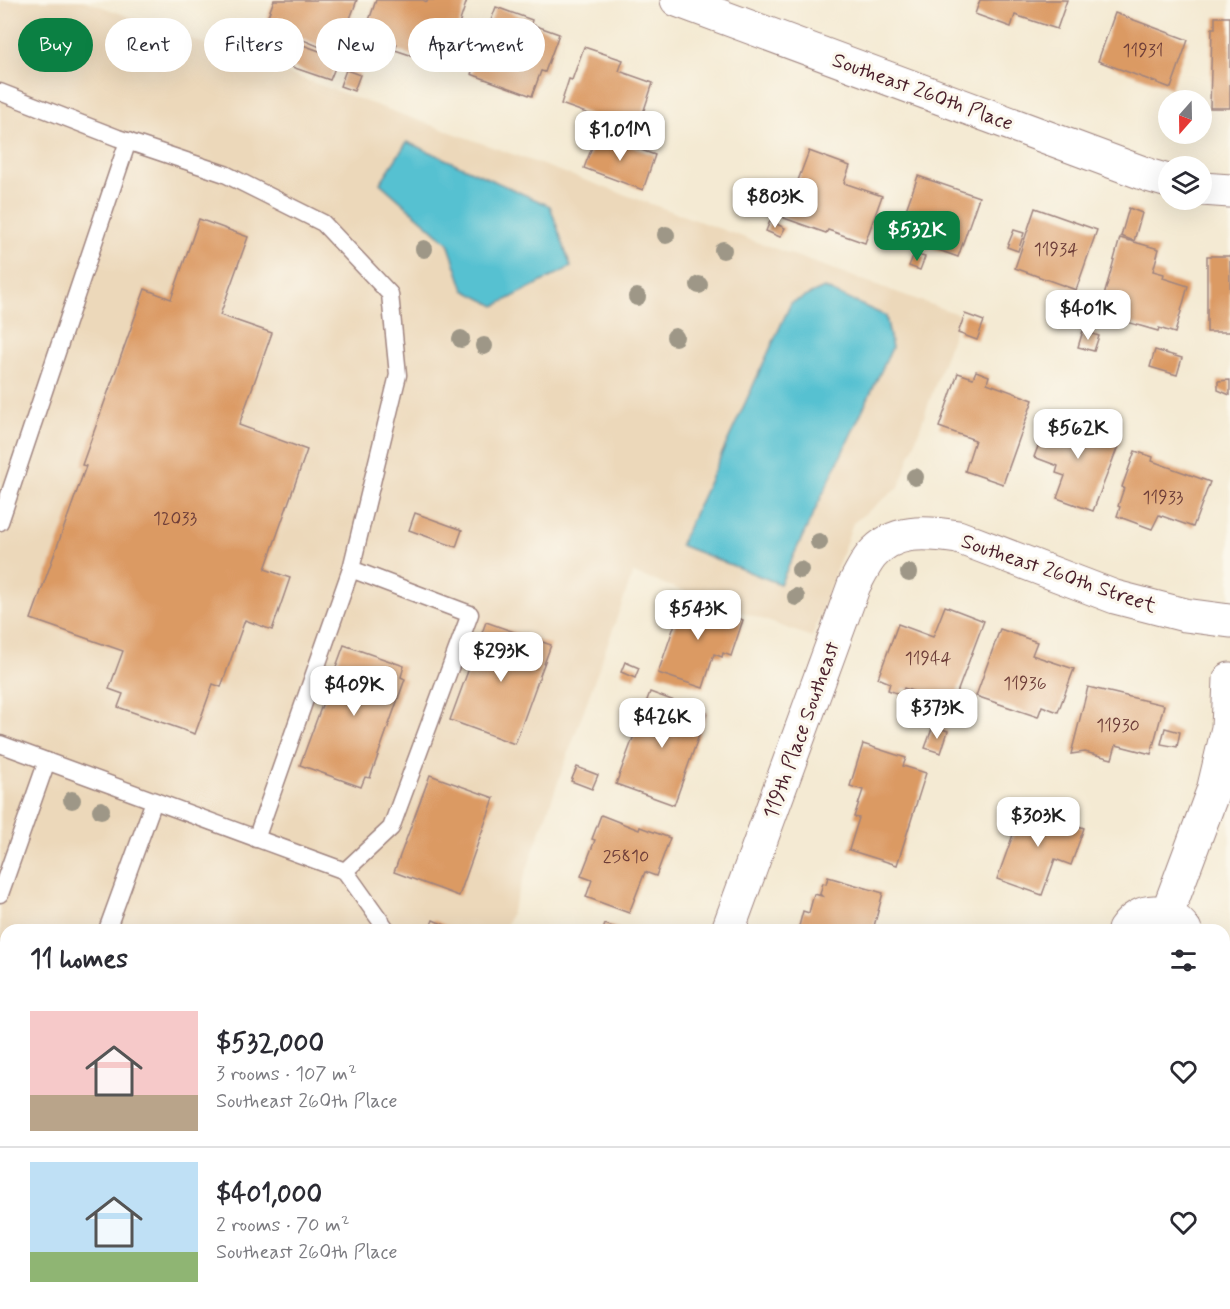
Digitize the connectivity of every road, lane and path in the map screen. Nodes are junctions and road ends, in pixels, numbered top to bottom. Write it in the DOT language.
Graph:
graph roads {
  1 [pos="677,0"];
  2 [pos="0,92"];
  3 [pos="128,141"];
  4 [pos="1158,178"];
  5 [pos="1212,190"];
  6 [pos="1230,191"];
  7 [pos="0,522"];
  8 [pos="889,540"];
  9 [pos="351,569"];
  10 [pos="1230,621"];
  11 [pos="1230,678"];
  12 [pos="0,744"];
  13 [pos="47,761"];
  14 [pos="154,801"];
  15 [pos="256,838"];
  16 [pos="345,871"];
  17 [pos="0,894"];
  18 [pos="1176,922"];
  19 [pos="109,924"];
  20 [pos="383,924"];
  21 [pos="730,924"];
  22 [pos="1128,924"];
  1 -- 4 [label="street, Southeast 260th Place"];
  2 -- 3 [label="lane"];
  3 -- 7 [label="lane"];
  3 -- 9 [label="lane"];
  5 -- 6 [label="street"];
  8 -- 10 [label="street, Southeast 260th Street"];
  8 -- 21 [label="street, 119th Place Southeast"];
  9 -- 15 [label="lane"];
  9 -- 16 [label="lane"];
  11 -- 18 [label="street"];
  12 -- 13 [label="lane"];
  13 -- 14 [label="lane"];
  13 -- 17 [label="lane"];
  14 -- 15 [label="lane"];
  14 -- 19 [label="lane"];
  15 -- 16 [label="lane"];
  16 -- 20 [label="lane"];
  18 -- 22 [label="street"];
}
